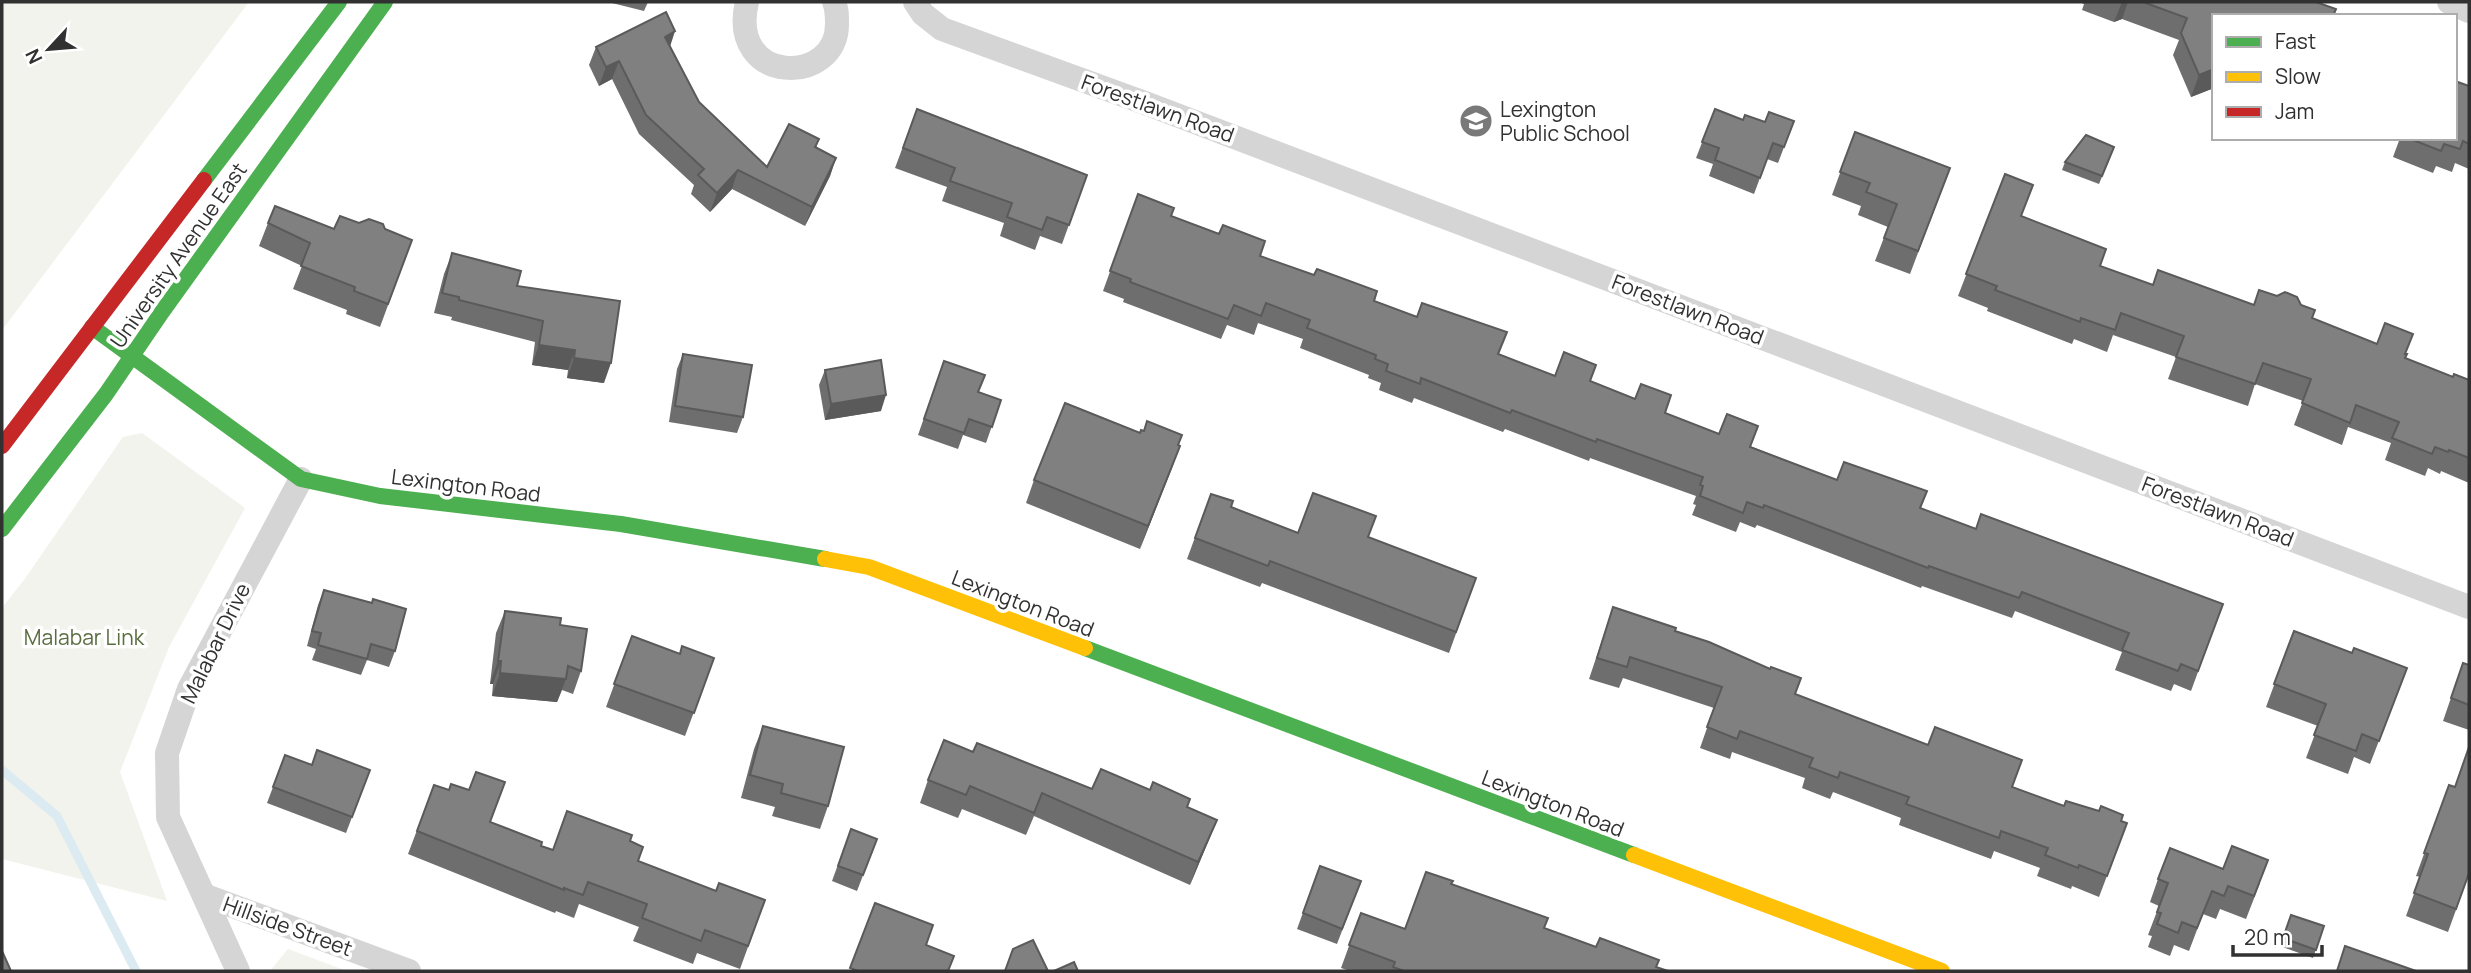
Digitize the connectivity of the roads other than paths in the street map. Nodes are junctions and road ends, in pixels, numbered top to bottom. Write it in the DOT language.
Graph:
graph roads {
  1 [pos="339,2"];
  2 [pos="385,2"];
  3 [pos="747,2"];
  4 [pos="915,2"];
  5 [pos="2449,2"];
  6 [pos="842,4"];
  7 [pos="2469,11"];
  8 [pos="92,327"];
  9 [pos="132,358"];
  10 [pos="2,446"];
  11 [pos="301,479"];
  12 [pos="2,529"];
  13 [pos="2469,607"];
  14 [pos="206,896"];
  15 [pos="238,971"];
  16 [pos="409,971"];
  17 [pos="1942,971"];
  1 -- 8 [label="street, University Avenue East"];
  2 -- 9 [label="street, University Avenue East"];
  3 -- 6 [label="street"];
  4 -- 13 [label="street, Forestlawn Road"];
  5 -- 7 [label="street"];
  8 -- 9 [label="street, Lexington Road"];
  8 -- 10 [label="street, University Avenue East"];
  9 -- 11 [label="street, Lexington Road"];
  9 -- 12 [label="street, University Avenue East"];
  11 -- 14 [label="street, Malabar Drive"];
  11 -- 17 [label="street, Lexington Road"];
  14 -- 15 [label="street, Malabar Drive"];
  14 -- 16 [label="street, Hillside Street"];
}
